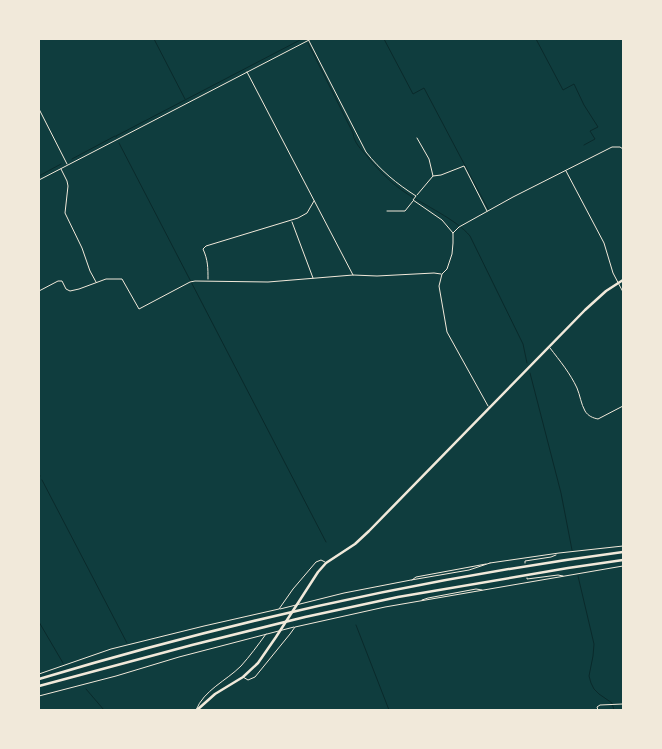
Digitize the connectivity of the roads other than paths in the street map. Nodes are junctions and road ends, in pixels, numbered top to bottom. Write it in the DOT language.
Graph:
graph roads {
  1 [pos="309,39"];
  2 [pos="247,72"];
  3 [pos="39,109"];
  4 [pos="418,138"];
  5 [pos="623,148"];
  6 [pos="67,165"];
  7 [pos="61,168"];
  8 [pos="566,171"];
  9 [pos="432,176"];
  10 [pos="39,180"];
  11 [pos="416,197"];
  12 [pos="314,200"];
  13 [pos="413,200"];
  14 [pos="387,211"];
  15 [pos="488,212"];
  16 [pos="292,221"];
  17 [pos="453,233"];
  18 [pos="442,274"];
  19 [pos="353,275"];
  20 [pos="313,278"];
  21 [pos="623,280"];
  22 [pos="208,281"];
  23 [pos="96,283"];
  24 [pos="618,283"];
  25 [pos="39,291"];
  26 [pos="623,292"];
  27 [pos="549,348"];
  28 [pos="623,406"];
  29 [pos="490,408"];
  30 [pos="623,546"];
  31 [pos="623,552"];
  32 [pos="559,553"];
  33 [pos="623,560"];
  34 [pos="326,563"];
  35 [pos="490,563"];
  36 [pos="525,563"];
  37 [pos="623,566"];
  38 [pos="564,577"];
  39 [pos="527,578"];
  40 [pos="411,580"];
  41 [pos="482,590"];
  42 [pos="420,601"];
  43 [pos="279,609"];
  44 [pos="295,627"];
  45 [pos="267,634"];
  46 [pos="39,674"];
  47 [pos="243,677"];
  48 [pos="39,680"];
  49 [pos="39,686"];
  50 [pos="39,696"];
  51 [pos="623,704"];
  52 [pos="196,710"];
  53 [pos="598,710"];
  1 -- 2 [label="street"];
  1 -- 11 [label="street"];
  2 -- 6 [label="street"];
  2 -- 12 [label="street"];
  3 -- 6 [label="street"];
  4 -- 9 [label="street"];
  5 -- 8 [label="street"];
  6 -- 7 [label="street"];
  7 -- 10 [label="street"];
  7 -- 23 [label="street"];
  8 -- 15 [label="street"];
  8 -- 24 [label="street"];
  9 -- 11 [label="street"];
  9 -- 15 [label="street"];
  11 -- 13 [label="street"];
  12 -- 16 [label="street"];
  12 -- 19 [label="street"];
  13 -- 14 [label="street"];
  13 -- 17 [label="street"];
  15 -- 17 [label="street"];
  16 -- 20 [label="street"];
  16 -- 22 [label="street"];
  17 -- 18 [label="street"];
  18 -- 19 [label="street"];
  18 -- 29 [label="street"];
  19 -- 20 [label="street"];
  20 -- 22 [label="street"];
  21 -- 24 [label="main road"];
  22 -- 23 [label="street"];
  23 -- 25 [label="street"];
  24 -- 26 [label="street"];
  24 -- 27 [label="main road"];
  27 -- 28 [label="street"];
  27 -- 29 [label="main road"];
  29 -- 34 [label="main road"];
  30 -- 32 [label="street"];
  31 -- 48 [label="main road"];
  32 -- 35 [label="street"];
  32 -- 36 [label="street"];
  33 -- 49 [label="main road"];
  34 -- 43 [label="street"];
  34 -- 47 [label="main road"];
  35 -- 40 [label="street"];
  35 -- 40 [label="street"];
  37 -- 38 [label="street"];
  38 -- 39 [label="street"];
  38 -- 41 [label="street"];
  40 -- 43 [label="street"];
  41 -- 42 [label="street"];
  41 -- 42 [label="street"];
  42 -- 44 [label="street"];
  43 -- 46 [label="street"];
  44 -- 45 [label="street"];
  44 -- 47 [label="street"];
  45 -- 50 [label="street"];
  45 -- 52 [label="street"];
  47 -- 52 [label="main road"];
  51 -- 53 [label="street"];
}
